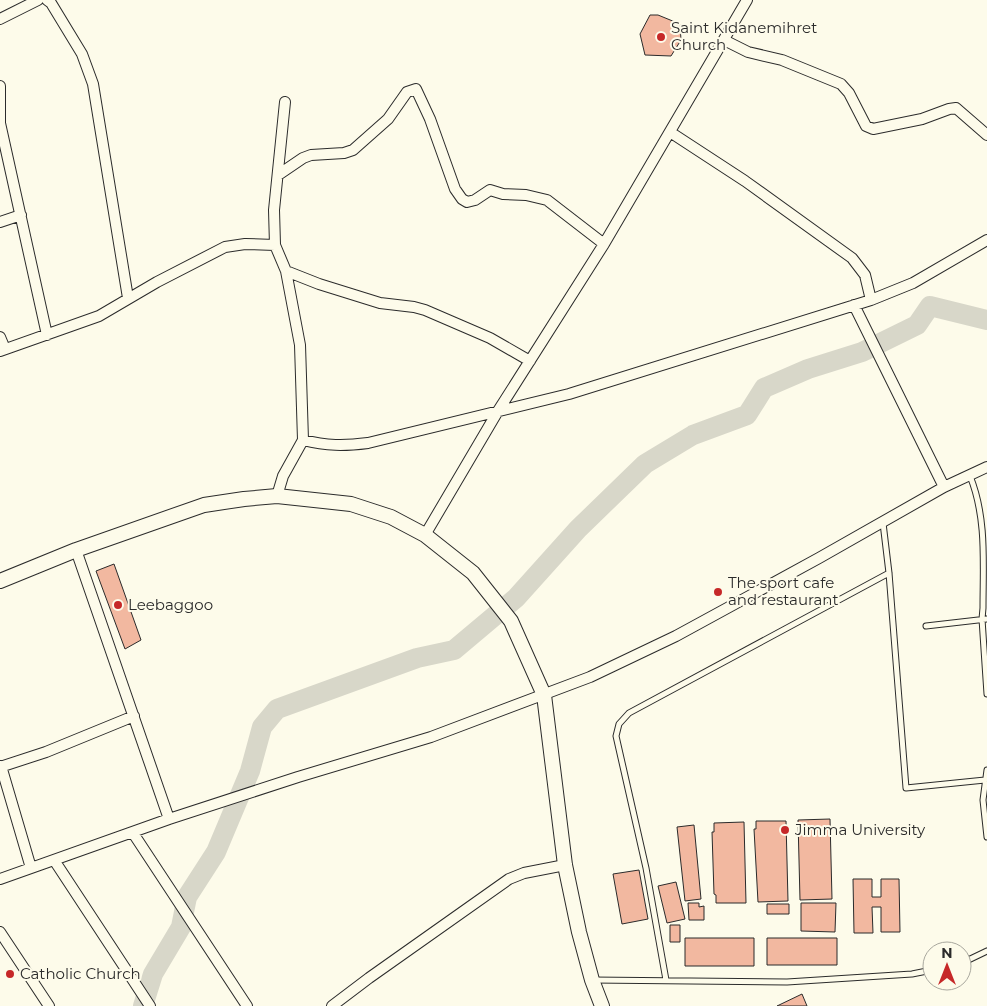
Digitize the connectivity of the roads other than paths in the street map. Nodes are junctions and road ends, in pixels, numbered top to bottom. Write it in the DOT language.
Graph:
graph roads {
  1 [pos="38,0"];
  2 [pos="47,0"];
  3 [pos="747,0"];
  4 [pos="0,19"];
  5 [pos="724,40"];
  6 [pos="0,86"];
  7 [pos="285,102"];
  8 [pos="0,124"];
  9 [pos="670,132"];
  10 [pos="987,135"];
  11 [pos="278,175"];
  12 [pos="21,215"];
  13 [pos="0,222"];
  14 [pos="987,240"];
  15 [pos="604,244"];
  16 [pos="275,245"];
  17 [pos="286,271"];
  18 [pos="128,298"];
  19 [pos="871,300"];
  20 [pos="854,305"];
  21 [pos="47,335"];
  22 [pos="0,337"];
  23 [pos="3,350"];
  24 [pos="530,361"];
  25 [pos="498,411"];
  26 [pos="304,440"];
  27 [pos="987,467"];
  28 [pos="970,476"];
  29 [pos="944,487"];
  30 [pos="277,496"];
  31 [pos="882,522"];
  32 [pos="425,535"];
  33 [pos="76,550"];
  34 [pos="889,573"];
  35 [pos="0,581"];
  36 [pos="984,619"];
  37 [pos="926,626"];
  38 [pos="987,694"];
  39 [pos="544,695"];
  40 [pos="134,716"];
  41 [pos="1,766"];
  42 [pos="987,770"];
  43 [pos="985,780"];
  44 [pos="169,819"];
  45 [pos="133,832"];
  46 [pos="987,837"];
  47 [pos="54,860"];
  48 [pos="565,865"];
  49 [pos="31,868"];
  50 [pos="0,879"];
  51 [pos="0,932"];
  52 [pos="987,951"];
  53 [pos="972,958"];
  54 [pos="922,972"];
  55 [pos="592,980"];
  56 [pos="666,980"];
  57 [pos="49,1006"];
  58 [pos="150,1006"];
  59 [pos="247,1006"];
  60 [pos="332,1006"];
  61 [pos="602,1006"];
  1 -- 4 [label="street"];
  2 -- 18 [label="street"];
  3 -- 5 [label="street"];
  5 -- 9 [label="street"];
  5 -- 10 [label="street"];
  6 -- 8 [label="street"];
  7 -- 11 [label="street"];
  8 -- 12 [label="street"];
  9 -- 15 [label="street"];
  9 -- 19 [label="street"];
  11 -- 15 [label="street"];
  11 -- 16 [label="street"];
  12 -- 13 [label="street"];
  12 -- 21 [label="street"];
  14 -- 19 [label="street"];
  15 -- 24 [label="street"];
  16 -- 17 [label="street"];
  16 -- 18 [label="street"];
  17 -- 24 [label="street"];
  17 -- 26 [label="street"];
  18 -- 21 [label="street"];
  19 -- 20 [label="street"];
  20 -- 25 [label="street"];
  20 -- 29 [label="street"];
  21 -- 23 [label="street"];
  22 -- 23 [label="street"];
  24 -- 25 [label="street"];
  25 -- 26 [label="street"];
  25 -- 32 [label="street"];
  26 -- 30 [label="street"];
  27 -- 28 [label="street"];
  28 -- 29 [label="street"];
  28 -- 36 [label="lane"];
  29 -- 31 [label="street"];
  30 -- 32 [label="street"];
  30 -- 33 [label="street"];
  31 -- 34 [label="lane"];
  31 -- 39 [label="street"];
  32 -- 39 [label="street"];
  33 -- 35 [label="street"];
  33 -- 40 [label="street"];
  34 -- 43 [label="lane"];
  34 -- 56 [label="lane"];
  36 -- 37 [label="lane"];
  36 -- 38 [label="lane"];
  39 -- 44 [label="street"];
  39 -- 48 [label="street"];
  40 -- 41 [label="street"];
  40 -- 44 [label="street"];
  41 -- 49 [label="street"];
  42 -- 43 [label="lane"];
  43 -- 46 [label="lane"];
  44 -- 45 [label="street"];
  45 -- 47 [label="street"];
  45 -- 59 [label="street"];
  47 -- 49 [label="street"];
  47 -- 58 [label="street"];
  48 -- 55 [label="street"];
  48 -- 60 [label="street"];
  49 -- 50 [label="street"];
  51 -- 57 [label="street"];
  52 -- 53 [label="lane"];
  54 -- 56 [label="lane"];
  55 -- 56 [label="lane"];
  55 -- 61 [label="street"];
}
